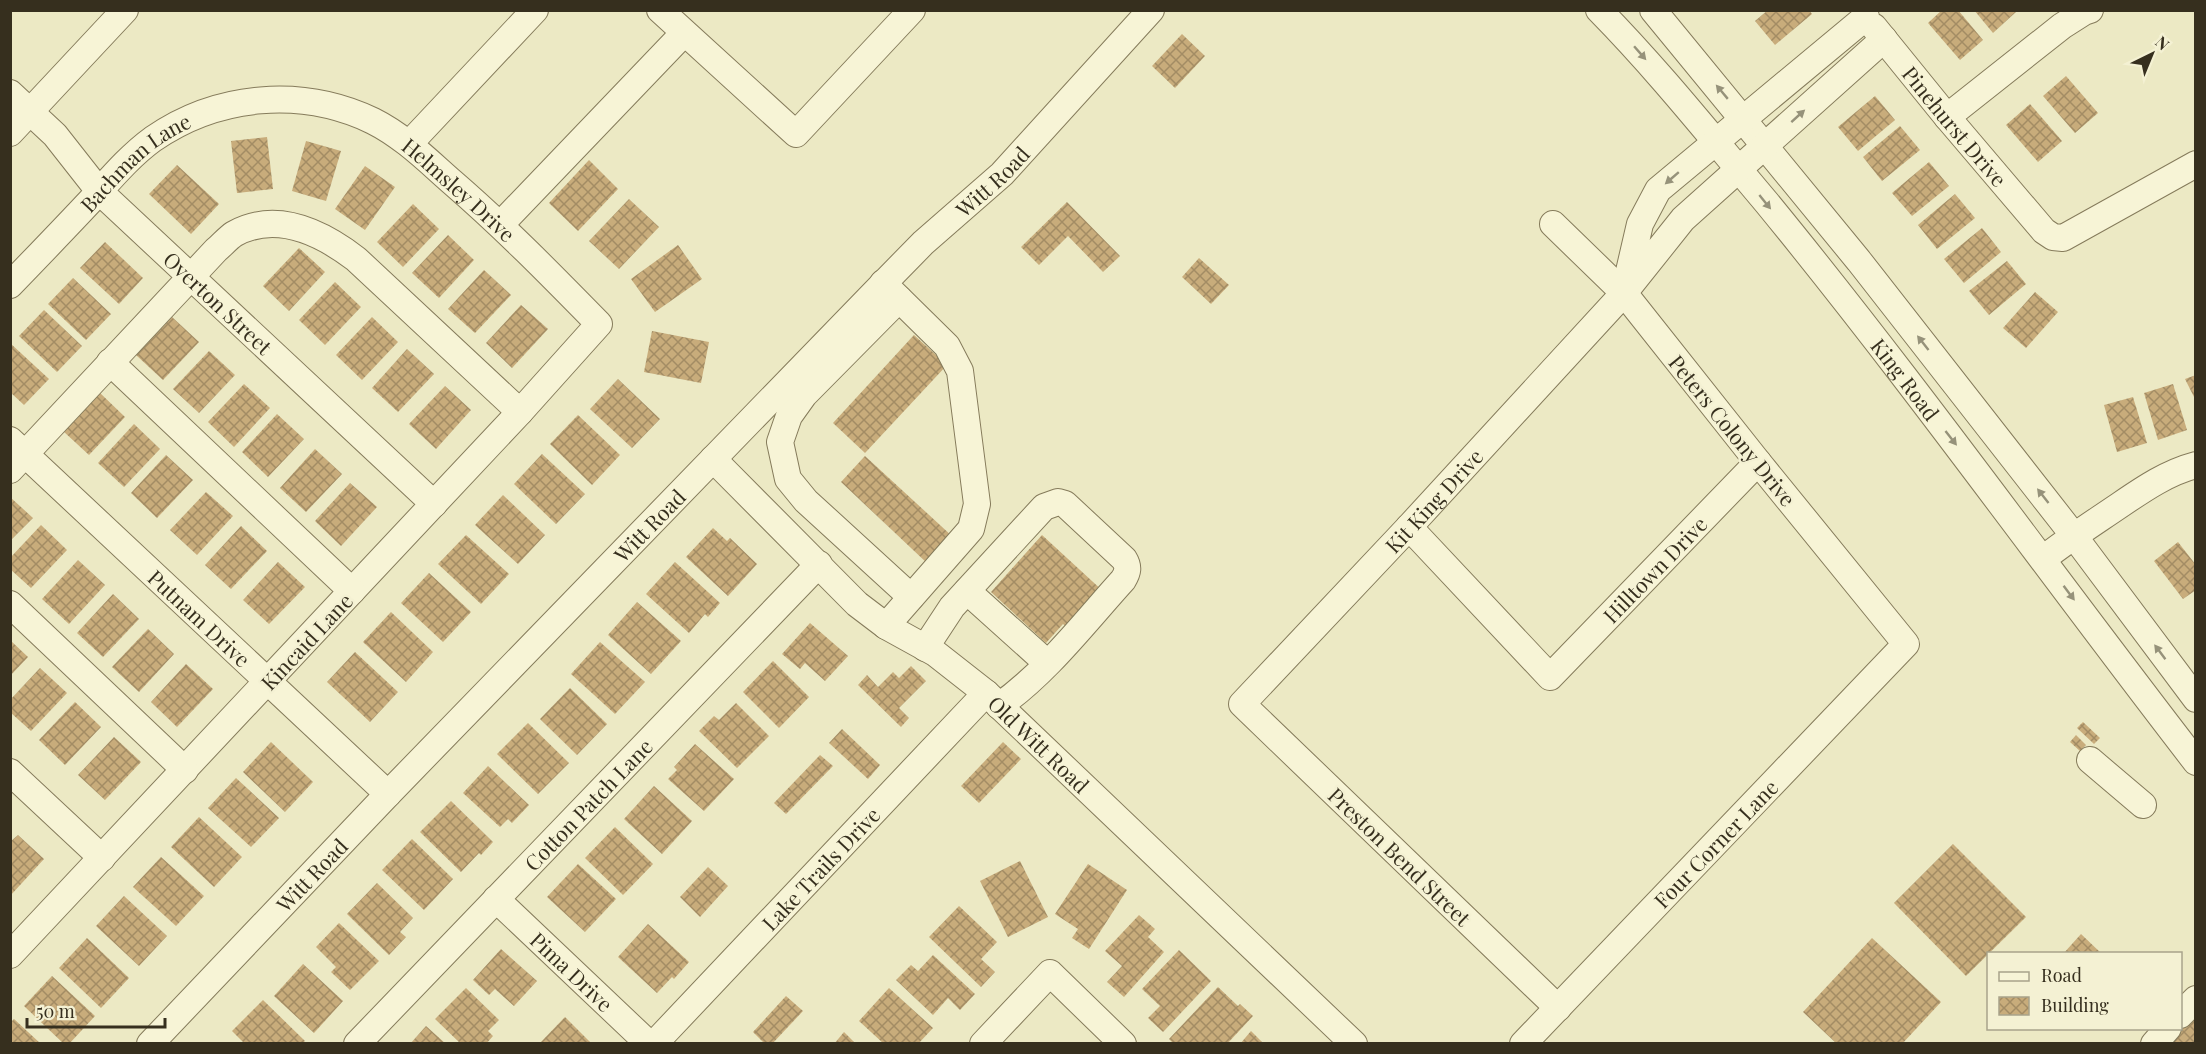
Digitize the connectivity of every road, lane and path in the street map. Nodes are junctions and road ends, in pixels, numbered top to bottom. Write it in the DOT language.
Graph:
graph roads {
  1 [pos="125,10"];
  2 [pos="535,10"];
  3 [pos="660,10"];
  4 [pos="912,10"];
  5 [pos="1151,10"];
  6 [pos="1599,10"];
  7 [pos="1653,10"];
  8 [pos="2090,10"];
  9 [pos="1863,14"];
  10 [pos="684,33"];
  11 [pos="1884,39"];
  12 [pos="10,93"];
  13 [pos="292,100"];
  14 [pos="30,112"];
  15 [pos="1947,117"];
  16 [pos="1743,118"];
  17 [pos="10,133"];
  18 [pos="1716,140"];
  19 [pos="410,144"];
  20 [pos="1765,145"];
  21 [pos="2196,164"];
  22 [pos="1738,168"];
  23 [pos="99,191"];
  24 [pos="501,224"];
  25 [pos="1553,224"];
  26 [pos="190,276"];
  27 [pos="10,285"];
  28 [pos="891,291"];
  29 [pos="1624,293"];
  30 [pos="599,324"];
  31 [pos="110,362"];
  32 [pos="520,412"];
  33 [pos="15,454"];
  34 [pos="713,459"];
  35 [pos="1758,462"];
  36 [pos="2196,465"];
  37 [pos="434,504"];
  38 [pos="1409,527"];
  39 [pos="2073,536"];
  40 [pos="2043,558"];
  41 [pos="819,564"];
  42 [pos="352,591"];
  43 [pos="967,591"];
  44 [pos="911,597"];
  45 [pos="10,604"];
  46 [pos="886,626"];
  47 [pos="1906,644"];
  48 [pos="925,648"];
  49 [pos="1047,663"];
  50 [pos="268,681"];
  51 [pos="992,699"];
  52 [pos="2196,699"];
  53 [pos="1242,704"];
  54 [pos="2090,760"];
  55 [pos="2196,762"];
  56 [pos="184,770"];
  57 [pos="10,772"];
  58 [pos="388,794"];
  59 [pos="2143,805"];
  60 [pos="102,858"];
  61 [pos="496,899"];
  62 [pos="14,944"];
  63 [pos="2196,999"];
  64 [pos="1558,1008"];
  65 [pos="2182,1014"];
  66 [pos="2167,1030"];
  67 [pos="150,1044"];
  68 [pos="357,1044"];
  69 [pos="649,1044"];
  70 [pos="654,1044"];
  71 [pos="983,1044"];
  72 [pos="1123,1044"];
  73 [pos="1354,1044"];
  74 [pos="1523,1044"];
  75 [pos="2154,1044"];
  1 -- 14 [label="street"];
  2 -- 19 [label="street"];
  3 -- 10 [label="street"];
  4 -- 10 [label="street"];
  5 -- 28 [label="street, Witt Road"];
  6 -- 18 [label="street, King Road, one-way"];
  16 -- 7 [label="street, King Road, one-way"];
  8 -- 15 [label="street"];
  9 -- 11 [label="street, Pinehurst Drive"];
  9 -- 16 [label="street, Kit King Drive"];
  10 -- 24 [label="street"];
  11 -- 15 [label="street, Pinehurst Drive"];
  20 -- 11 [label="street, Kit King Drive, one-way"];
  12 -- 14 [label="street, Overton Street"];
  13 -- 19 [label="street, Helmsley Drive"];
  13 -- 23 [label="street, Bachman Lane"];
  14 -- 17 [label="street"];
  14 -- 23 [label="street, Overton Street"];
  15 -- 21 [label="street, Pinehurst Drive"];
  16 -- 18 [label="street, Kit King Drive"];
  16 -- 20 [label="street, King Road"];
  18 -- 22 [label="street, King Road"];
  18 -- 29 [label="street, Kit King Drive, one-way"];
  19 -- 24 [label="street, Helmsley Drive"];
  20 -- 22 [label="street, Kit King Drive"];
  39 -- 20 [label="street, King Road, one-way"];
  22 -- 29 [label="street, Kit King Drive"];
  22 -- 40 [label="street, King Road, one-way"];
  23 -- 26 [label="street, Overton Street"];
  23 -- 27 [label="street, Bachman Lane"];
  24 -- 30 [label="street, Helmsley Drive"];
  25 -- 29 [label="street, Peters Colony Drive"];
  26 -- 31 [label="street"];
  26 -- 32 [label="street"];
  26 -- 37 [label="street, Overton Street"];
  28 -- 34 [label="street, Witt Road"];
  28 -- 44 [label="street"];
  28 -- 44 [label="street"];
  29 -- 35 [label="street, Peters Colony Drive"];
  29 -- 38 [label="street, Kit King Drive"];
  30 -- 32 [label="street, Kincaid Lane"];
  31 -- 33 [label="street"];
  31 -- 42 [label="street"];
  32 -- 37 [label="street, Kincaid Lane"];
  33 -- 50 [label="street, Putnam Drive"];
  34 -- 41 [label="street, Old Witt Road"];
  34 -- 58 [label="street, Witt Road"];
  35 -- 38 [label="street, Hilltown Drive"];
  35 -- 47 [label="street, Peters Colony Drive"];
  36 -- 39 [label="street"];
  37 -- 42 [label="street, Kincaid Lane"];
  38 -- 53 [label="street, Kit King Drive"];
  39 -- 40 [label="street"];
  52 -- 39 [label="street, King Road, one-way"];
  40 -- 55 [label="street, King Road, one-way"];
  41 -- 46 [label="street, Old Witt Road"];
  41 -- 61 [label="street, Cotton Patch Lane"];
  42 -- 50 [label="street, Kincaid Lane"];
  43 -- 48 [label="street"];
  43 -- 49 [label="street"];
  43 -- 49 [label="street, Lake Trails Drive"];
  44 -- 46 [label="street"];
  45 -- 56 [label="street"];
  46 -- 48 [label="street, Old Witt Road"];
  47 -- 64 [label="street, Four Corner Lane"];
  48 -- 51 [label="street, Old Witt Road"];
  49 -- 51 [label="street, Lake Trails Drive"];
  50 -- 56 [label="street, Kincaid Lane"];
  50 -- 58 [label="street, Putnam Drive"];
  51 -- 70 [label="street, Lake Trails Drive"];
  51 -- 73 [label="street, Old Witt Road"];
  53 -- 64 [label="street, Preston Bend Street"];
  54 -- 59 [label="street"];
  56 -- 60 [label="street, Kincaid Lane"];
  57 -- 60 [label="street"];
  58 -- 67 [label="street, Witt Road"];
  60 -- 62 [label="street, Kincaid Lane"];
  61 -- 68 [label="street, Cotton Patch Lane"];
  61 -- 69 [label="street, Pima Drive"];
  63 -- 65 [label="street"];
  64 -- 74 [label="street, Four Corner Lane"];
  66 -- 75 [label="street"];
  71 -- 72 [label="street"];
}
